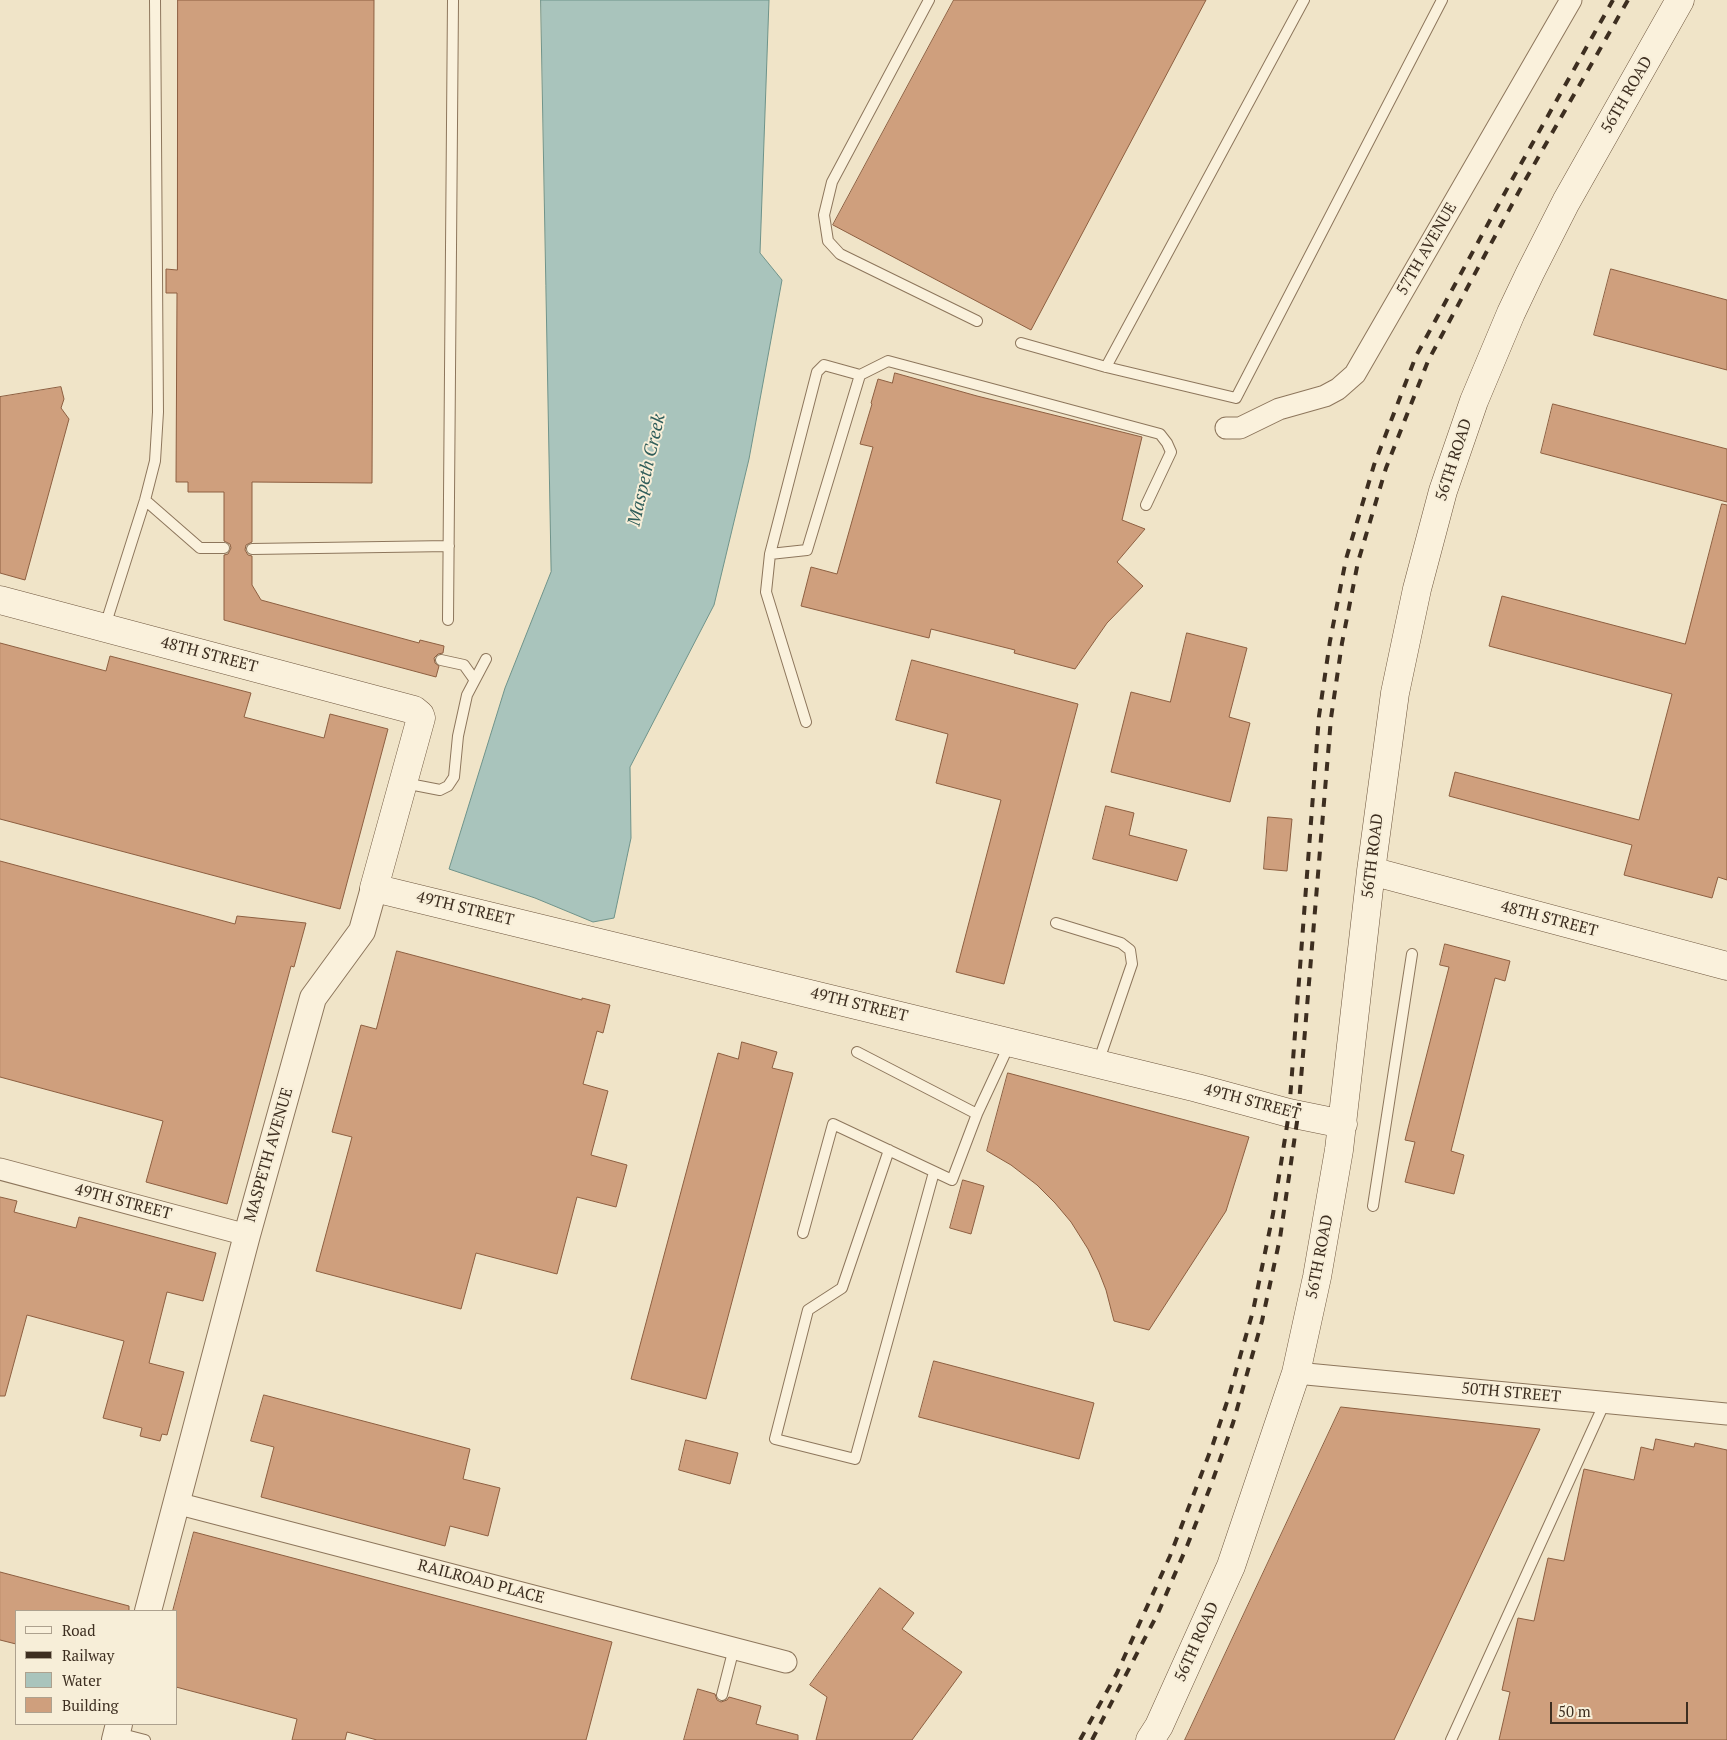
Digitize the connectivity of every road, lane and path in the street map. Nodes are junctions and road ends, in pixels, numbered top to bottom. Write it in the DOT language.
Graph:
graph roads {
  1 [pos="156,0"];
  2 [pos="453,0"];
  3 [pos="930,0"];
  4 [pos="1304,0"];
  5 [pos="1442,0"];
  6 [pos="1571,0"];
  7 [pos="1680,0"];
  8 [pos="977,322"];
  9 [pos="1021,343"];
  10 [pos="1106,367"];
  11 [pos="860,375"];
  12 [pos="1226,428"];
  13 [pos="145,500"];
  14 [pos="1146,505"];
  15 [pos="448,546"];
  16 [pos="224,548"];
  17 [pos="252,549"];
  18 [pos="770,554"];
  19 [pos="0,600"];
  20 [pos="448,620"];
  21 [pos="104,627"];
  22 [pos="441,660"];
  23 [pos="486,660"];
  24 [pos="474,679"];
  25 [pos="418,713"];
  26 [pos="806,722"];
  27 [pos="403,783"];
  28 [pos="1371,871"];
  29 [pos="374,888"];
  30 [pos="1056,923"];
  31 [pos="1412,954"];
  32 [pos="1727,966"];
  33 [pos="1010,1042"];
  34 [pos="857,1052"];
  35 [pos="1098,1064"];
  36 [pos="978,1114"];
  37 [pos="1343,1124"];
  38 [pos="889,1150"];
  39 [pos="0,1169"];
  40 [pos="934,1172"];
  41 [pos="1373,1206"];
  42 [pos="803,1233"];
  43 [pos="247,1235"];
  44 [pos="1296,1373"];
  45 [pos="1605,1402"];
  46 [pos="1727,1414"];
  47 [pos="176,1503"];
  48 [pos="148,1610"];
  49 [pos="734,1648"];
  50 [pos="786,1662"];
  51 [pos="722,1695"];
  52 [pos="117,1732"];
  53 [pos="145,1740"];
  54 [pos="1150,1740"];
  55 [pos="1451,1740"];
  1 -- 13 [label="lane"];
  2 -- 15 [label="lane"];
  3 -- 8 [label="lane"];
  4 -- 10 [label="lane"];
  5 -- 10 [label="lane"];
  6 -- 12 [label="street, 57TH AVENUE"];
  7 -- 28 [label="main road, 56TH ROAD"];
  9 -- 10 [label="lane"];
  11 -- 14 [label="lane"];
  11 -- 18 [label="lane"];
  11 -- 18 [label="lane"];
  13 -- 16 [label="lane"];
  13 -- 21 [label="lane"];
  15 -- 17 [label="lane"];
  15 -- 20 [label="lane"];
  18 -- 26 [label="lane"];
  19 -- 21 [label="main road, 48TH STREET"];
  21 -- 25 [label="main road, 48TH STREET"];
  22 -- 24 [label="lane"];
  23 -- 24 [label="lane"];
  24 -- 27 [label="lane"];
  25 -- 27 [label="main road, MASPETH AVENUE"];
  27 -- 29 [label="main road, MASPETH AVENUE"];
  28 -- 32 [label="main road, 48TH STREET"];
  28 -- 37 [label="main road, 56TH ROAD"];
  29 -- 33 [label="main road, 49TH STREET"];
  29 -- 43 [label="street, MASPETH AVENUE"];
  30 -- 35 [label="lane"];
  31 -- 41 [label="lane"];
  33 -- 35 [label="main road, 49TH STREET"];
  33 -- 36 [label="lane"];
  34 -- 36 [label="lane"];
  35 -- 37 [label="main road, 49TH STREET"];
  36 -- 40 [label="lane"];
  37 -- 44 [label="main road, 56TH ROAD"];
  38 -- 40 [label="lane"];
  38 -- 40 [label="lane"];
  38 -- 42 [label="lane"];
  39 -- 43 [label="street, 49TH STREET"];
  43 -- 47 [label="street, MASPETH AVENUE"];
  44 -- 45 [label="street, 50TH STREET"];
  44 -- 54 [label="main road, 56TH ROAD"];
  45 -- 46 [label="street, 50TH STREET"];
  45 -- 55 [label="lane"];
  47 -- 48 [label="street, MASPETH AVENUE"];
  47 -- 49 [label="street, RAILROAD PLACE"];
  49 -- 50 [label="street, RAILROAD PLACE"];
  49 -- 51 [label="lane"];
  52 -- 53 [label="lane"];
}
